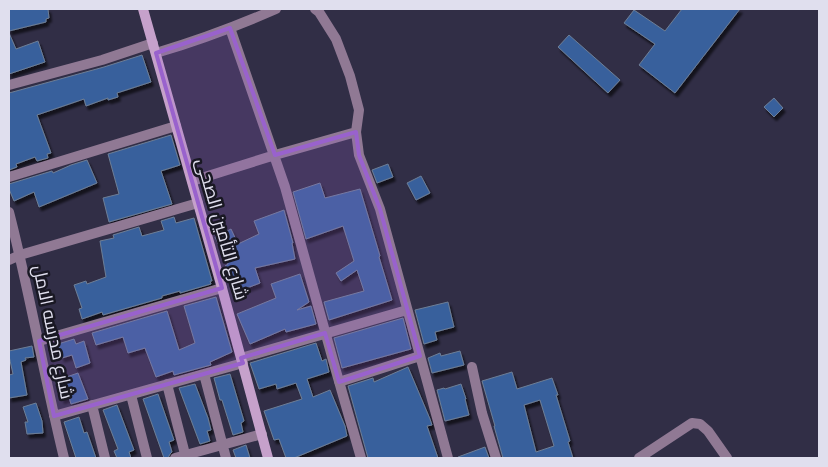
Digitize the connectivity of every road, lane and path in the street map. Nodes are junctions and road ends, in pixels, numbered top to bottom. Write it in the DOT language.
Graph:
graph roads {
  1 [pos="144,9"];
  2 [pos="276,9"];
  3 [pos="316,9"];
  4 [pos="230,28"];
  5 [pos="154,48"];
  6 [pos="9,85"];
  7 [pos="176,126"];
  8 [pos="356,132"];
  9 [pos="275,155"];
  10 [pos="9,177"];
  11 [pos="192,180"];
  12 [pos="198,203"];
  13 [pos="9,212"];
  14 [pos="20,255"];
  15 [pos="9,260"];
  16 [pos="222,288"];
  17 [pos="407,310"];
  18 [pos="325,333"];
  19 [pos="39,341"];
  20 [pos="420,356"];
  21 [pos="242,360"];
  22 [pos="472,368"];
  23 [pos="204,374"];
  24 [pos="339,382"];
  25 [pos="168,384"];
  26 [pos="131,395"];
  27 [pos="92,405"];
  28 [pos="54,416"];
  29 [pos="262,434"];
  30 [pos="222,445"];
  31 [pos="186,457"];
  32 [pos="64,458"];
  33 [pos="105,458"];
  34 [pos="146,458"];
  35 [pos="175,458"];
  36 [pos="226,458"];
  37 [pos="268,458"];
  38 [pos="361,458"];
  39 [pos="448,458"];
  40 [pos="496,458"];
  41 [pos="639,458"];
  42 [pos="727,458"];
  1 -- 5 [label="street, شارع التأمين الصحى"];
  2 -- 4 [label="street"];
  3 -- 8 [label="street"];
  4 -- 5 [label="street"];
  4 -- 9 [label="street"];
  5 -- 6 [label="street"];
  5 -- 7 [label="street, شارع التأمين الصحى"];
  7 -- 10 [label="street"];
  7 -- 11 [label="street, شارع التأمين الصحى"];
  8 -- 9 [label="street"];
  8 -- 17 [label="street"];
  9 -- 11 [label="street"];
  9 -- 18 [label="street"];
  11 -- 12 [label="street, شارع التأمين الصحى"];
  12 -- 14 [label="street"];
  12 -- 16 [label="street, شارع التأمين الصحى"];
  13 -- 14 [label="street, شارع مدرسه الامل"];
  14 -- 15 [label="street"];
  14 -- 19 [label="street, شارع مدرسه الامل"];
  16 -- 19 [label="street"];
  16 -- 21 [label="street, شارع التأمين الصحى"];
  17 -- 18 [label="street"];
  17 -- 20 [label="street"];
  18 -- 21 [label="street"];
  18 -- 24 [label="street"];
  19 -- 28 [label="street, شارع مدرسه الامل"];
  20 -- 24 [label="street"];
  20 -- 39 [label="street"];
  21 -- 23 [label="street"];
  21 -- 29 [label="street, شارع التأمين الصحى"];
  22 -- 40 [label="street"];
  23 -- 25 [label="street"];
  23 -- 30 [label="street"];
  24 -- 38 [label="street"];
  25 -- 26 [label="street"];
  25 -- 31 [label="street"];
  26 -- 27 [label="street"];
  26 -- 34 [label="street"];
  27 -- 28 [label="street"];
  27 -- 33 [label="street"];
  28 -- 32 [label="street, شارع مدرسه الامل"];
  29 -- 30 [label="street"];
  29 -- 37 [label="street, شارع التأمين الصحى"];
  30 -- 31 [label="street"];
  30 -- 36 [label="street"];
  31 -- 35 [label="street"];
  41 -- 42 [label="street"];
}
